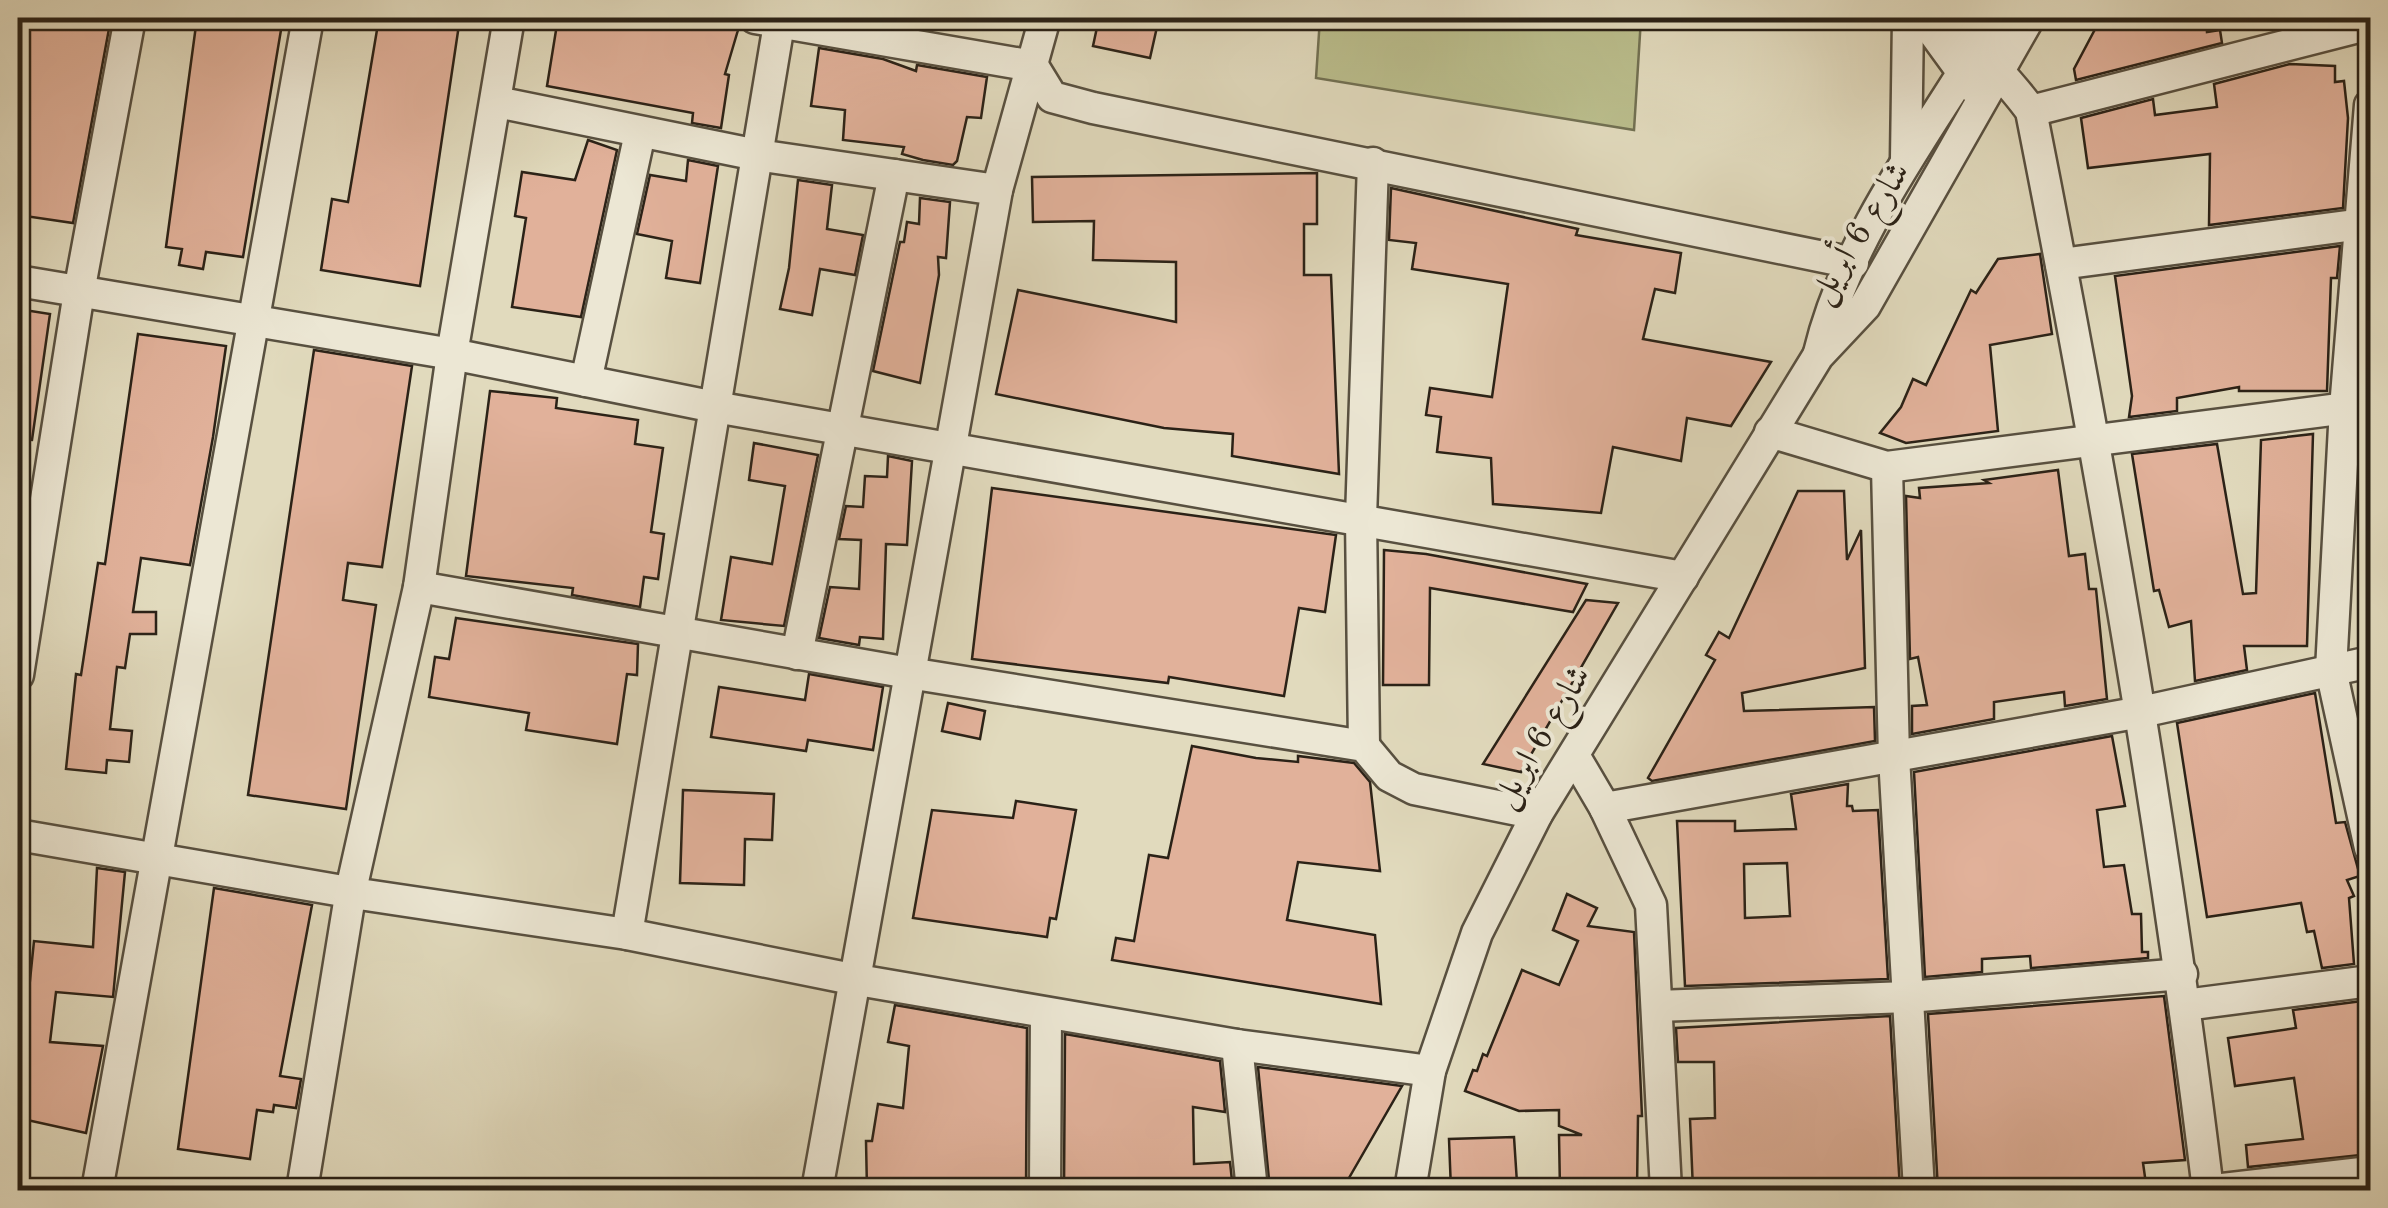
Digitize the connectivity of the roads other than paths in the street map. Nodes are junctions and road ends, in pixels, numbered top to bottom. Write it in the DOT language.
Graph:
graph roads {
  1 [pos="130,18"];
  2 [pos="308,18"];
  3 [pos="509,18"];
  4 [pos="1045,18"];
  5 [pos="1908,18"];
  6 [pos="1923,18"];
  7 [pos="1954,18"];
  8 [pos="1996,18"];
  9 [pos="2029,18"];
  10 [pos="771,19"];
  11 [pos="2370,24"];
  12 [pos="1033,66"];
  13 [pos="1980,73"];
  14 [pos="497,102"];
  15 [pos="2370,105"];
  16 [pos="2031,112"];
  17 [pos="640,132"];
  18 [pos="757,155"];
  19 [pos="1372,162"];
  20 [pos="1906,164"];
  21 [pos="894,175"];
  22 [pos="997,190"];
  23 [pos="2362,224"];
  24 [pos="1853,263"];
  25 [pos="2061,264"];
  26 [pos="18,281"];
  27 [pos="79,292"];
  28 [pos="254,324"];
  29 [pos="452,354"];
  30 [pos="1818,356"];
  31 [pos="586,380"];
  32 [pos="715,406"];
  33 [pos="2358,406"];
  34 [pos="842,428"];
  35 [pos="1770,432"];
  36 [pos="2096,442"];
  37 [pos="948,448"];
  38 [pos="1887,467"];
  39 [pos="1360,518"];
  40 [pos="1683,577"];
  41 [pos="419,587"];
  42 [pos="678,632"];
  43 [pos="797,654"];
  44 [pos="2370,662"];
  45 [pos="2330,670"];
  46 [pos="909,673"];
  47 [pos="18,675"];
  48 [pos="2141,712"];
  49 [pos="1364,746"];
  50 [pos="1574,757"];
  51 [pos="1894,757"];
  52 [pos="1605,808"];
  53 [pos="1537,814"];
  54 [pos="18,834"];
  55 [pos="2370,848"];
  56 [pos="156,859"];
  57 [pos="351,890"];
  58 [pos="626,934"];
  59 [pos="852,979"];
  60 [pos="2370,982"];
  61 [pos="2184,989"];
  62 [pos="1908,997"];
  63 [pos="1657,1006"];
  64 [pos="1046,1013"];
  65 [pos="1237,1045"];
  66 [pos="1430,1071"];
  67 [pos="2370,1172"];
  68 [pos="98,1190"];
  69 [pos="302,1190"];
  70 [pos="817,1190"];
  71 [pos="1045,1190"];
  72 [pos="1252,1190"];
  73 [pos="1410,1190"];
  74 [pos="1666,1190"];
  75 [pos="1919,1190"];
  76 [pos="2211,1190"];
  1 -- 27 [label="street"];
  2 -- 28 [label="street"];
  3 -- 14 [label="street"];
  4 -- 12 [label="street"];
  5 -- 20 [label="street"];
  6 -- 13 [label="street"];
  7 -- 13 [label="street"];
  8 -- 13 [label="street, شارع 6 أبريل"];
  9 -- 13 [label="street, شارع 6 أبريل"];
  10 -- 12 [label="street"];
  10 -- 18 [label="street"];
  11 -- 16 [label="street"];
  12 -- 19 [label="street"];
  12 -- 22 [label="street"];
  13 -- 16 [label="street"];
  13 -- 20 [label="street, شارع 6 أبريل"];
  13 -- 30 [label="street, شارع 6 أبريل"];
  14 -- 17 [label="street"];
  14 -- 29 [label="street"];
  15 -- 23 [label="street"];
  16 -- 25 [label="street"];
  17 -- 18 [label="street"];
  17 -- 31 [label="street"];
  18 -- 21 [label="street"];
  18 -- 32 [label="street"];
  19 -- 24 [label="street"];
  19 -- 39 [label="street"];
  20 -- 24 [label="street, شارع 6 أبريل"];
  21 -- 22 [label="street"];
  21 -- 34 [label="street"];
  22 -- 37 [label="street"];
  23 -- 25 [label="street"];
  23 -- 33 [label="street"];
  24 -- 30 [label="street, شارع 6 أبريل"];
  25 -- 36 [label="street"];
  26 -- 27 [label="street"];
  27 -- 28 [label="street"];
  27 -- 47 [label="street"];
  28 -- 29 [label="street"];
  28 -- 56 [label="street"];
  29 -- 31 [label="street"];
  29 -- 41 [label="street"];
  30 -- 35 [label="street, شارع 6 ابريل"];
  31 -- 32 [label="street"];
  32 -- 34 [label="street"];
  32 -- 42 [label="street"];
  33 -- 36 [label="street"];
  33 -- 45 [label="street"];
  34 -- 37 [label="street"];
  34 -- 43 [label="street"];
  35 -- 38 [label="street"];
  35 -- 40 [label="street, شارع 6 ابريل"];
  36 -- 38 [label="street"];
  36 -- 48 [label="street"];
  37 -- 39 [label="street"];
  37 -- 46 [label="street"];
  38 -- 51 [label="street"];
  39 -- 40 [label="street"];
  39 -- 49 [label="street"];
  40 -- 50 [label="street, شارع 6 ابريل"];
  41 -- 42 [label="street"];
  41 -- 57 [label="street"];
  42 -- 43 [label="street"];
  42 -- 58 [label="street"];
  43 -- 46 [label="street"];
  44 -- 45 [label="street"];
  45 -- 48 [label="street"];
  45 -- 55 [label="street"];
  46 -- 49 [label="street"];
  46 -- 59 [label="street"];
  48 -- 51 [label="street"];
  48 -- 61 [label="street"];
  49 -- 53 [label="street"];
  50 -- 52 [label="street"];
  50 -- 53 [label="street, شارع 6 ابريل"];
  51 -- 52 [label="street"];
  51 -- 62 [label="street"];
  52 -- 63 [label="street"];
  53 -- 66 [label="street, شارع 6 ابريل"];
  54 -- 56 [label="street"];
  56 -- 57 [label="street"];
  56 -- 68 [label="street"];
  57 -- 58 [label="street"];
  57 -- 69 [label="street"];
  58 -- 59 [label="street"];
  59 -- 64 [label="street"];
  59 -- 70 [label="street"];
  60 -- 61 [label="street"];
  61 -- 62 [label="street"];
  61 -- 76 [label="street"];
  62 -- 63 [label="street"];
  62 -- 75 [label="street"];
  63 -- 74 [label="street"];
  64 -- 65 [label="street"];
  64 -- 71 [label="street"];
  65 -- 66 [label="street"];
  65 -- 72 [label="street"];
  66 -- 73 [label="street, شارع 6 ابريل"];
  67 -- 76 [label="street"];
}
